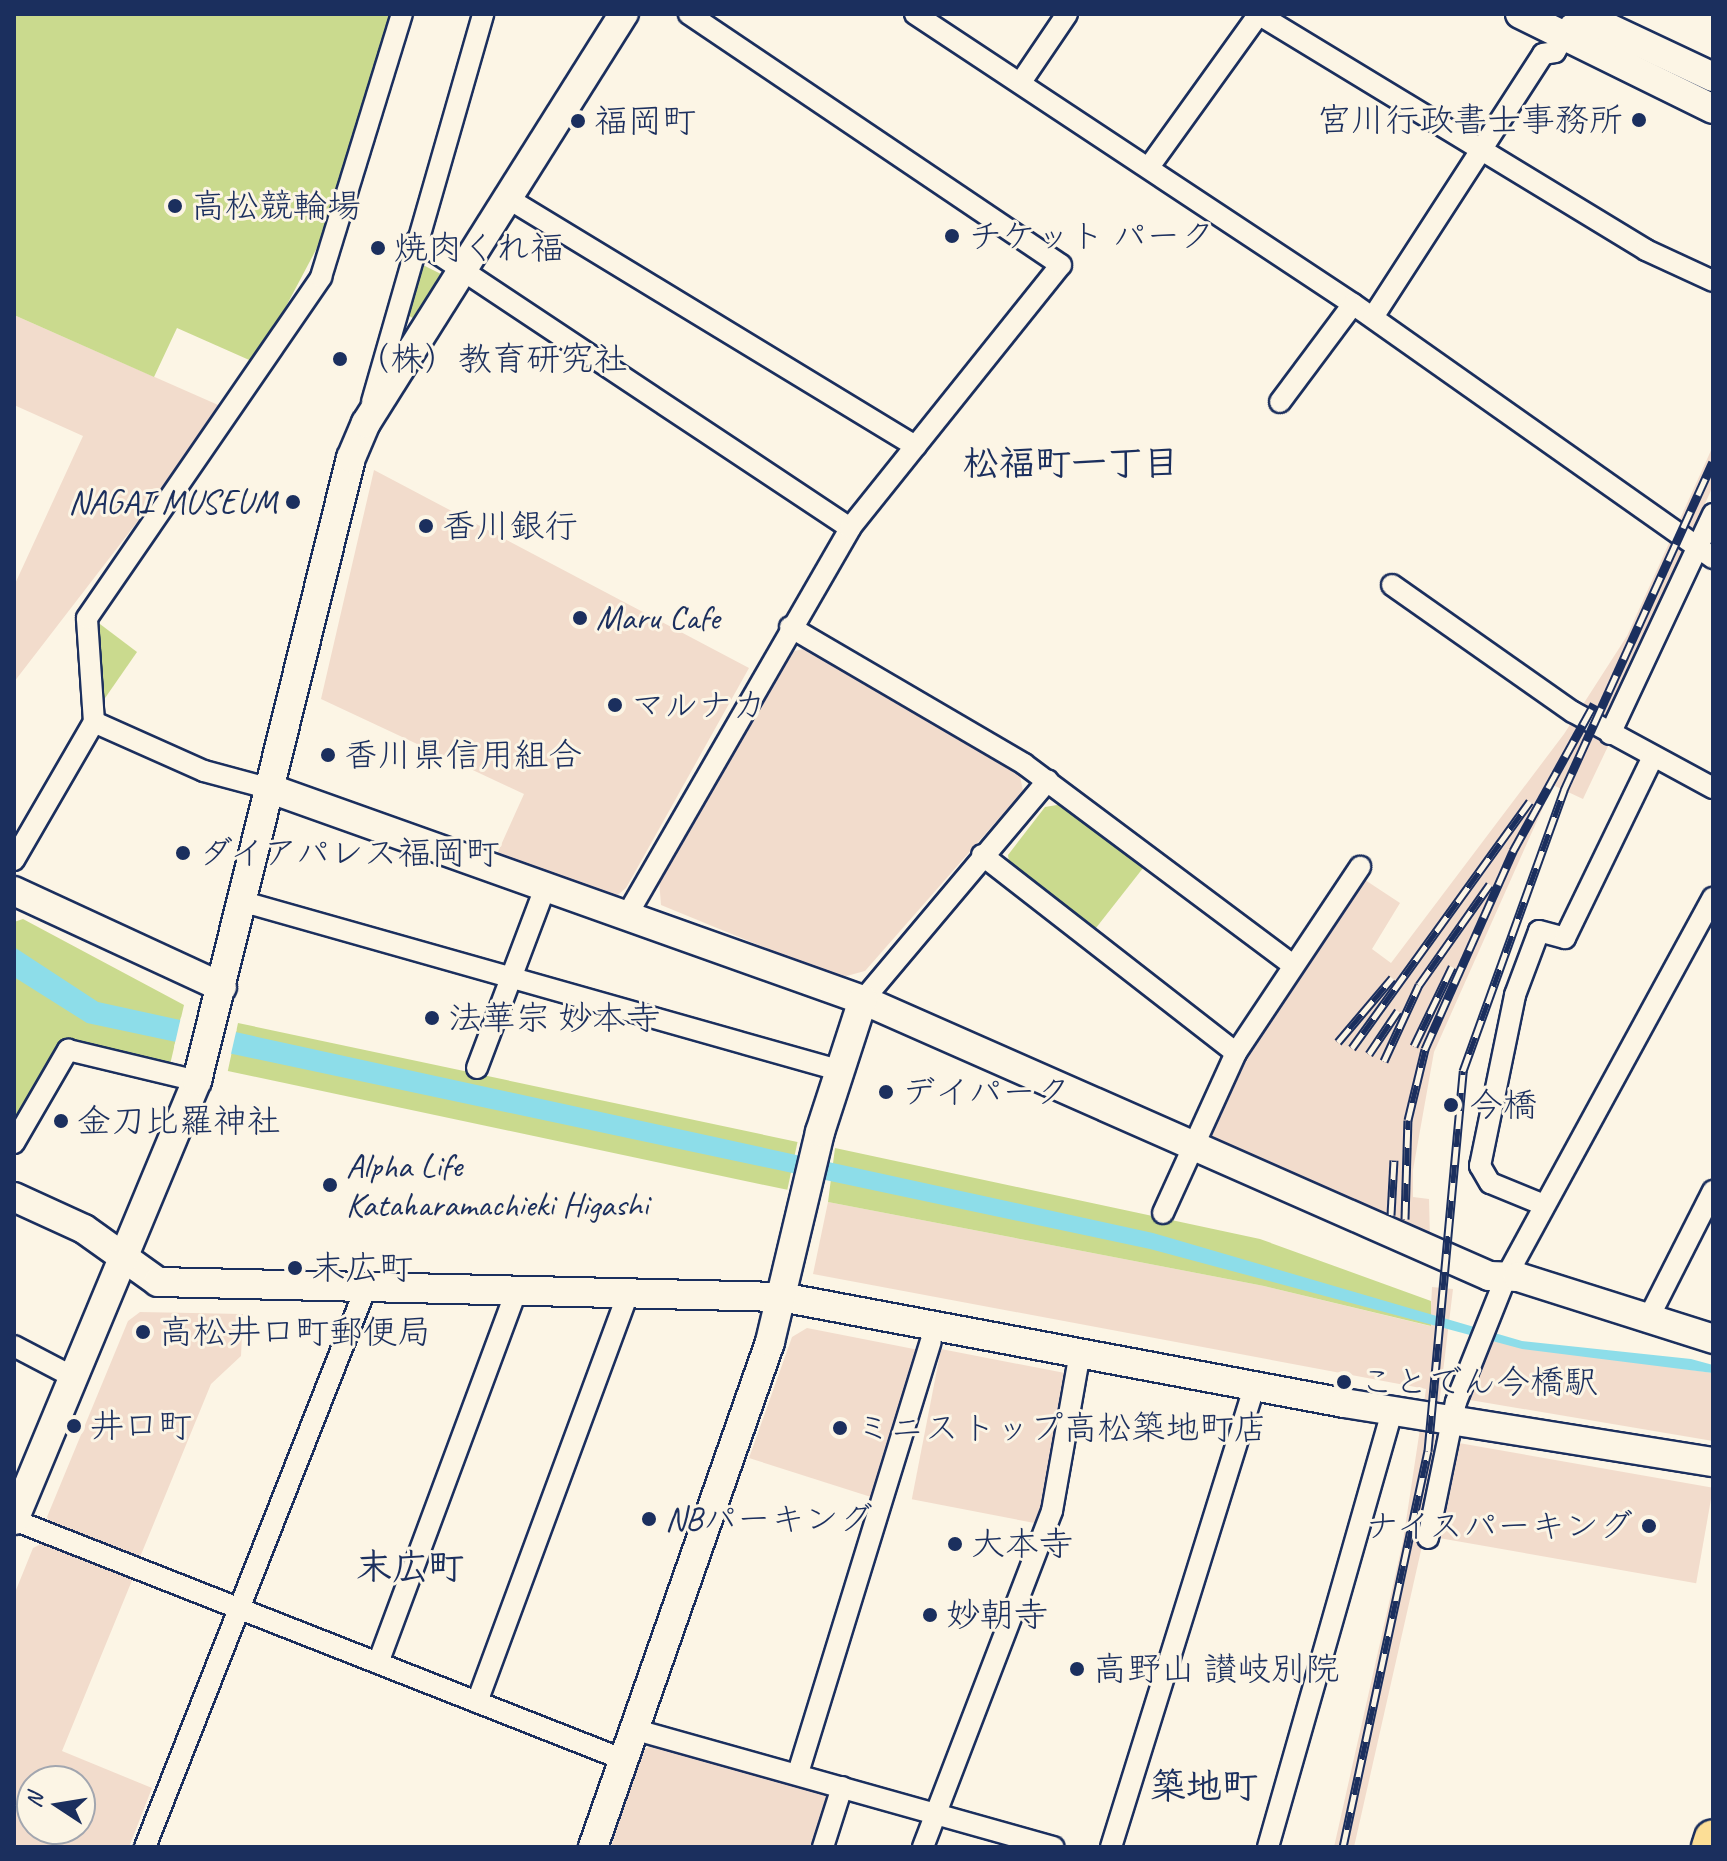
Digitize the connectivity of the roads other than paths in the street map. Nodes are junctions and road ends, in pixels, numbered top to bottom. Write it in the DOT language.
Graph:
graph roads {
  1 [pos="402,14"];
  2 [pos="483,14"];
  3 [pos="624,14"];
  4 [pos="689,14"];
  5 [pos="915,14"];
  6 [pos="1067,14"];
  7 [pos="1259,14"];
  8 [pos="1520,14"];
  9 [pos="1573,21"];
  10 [pos="1713,77"];
  11 [pos="1021,82"];
  12 [pos="1713,109"];
  13 [pos="1485,151"];
  14 [pos="1149,167"];
  15 [pos="509,199"];
  16 [pos="417,240"];
  17 [pos="464,266"];
  18 [pos="1713,281"];
  19 [pos="1353,304"];
  20 [pos="1373,317"];
  21 [pos="1280,402"];
  22 [pos="366,423"];
  23 [pos="916,446"];
  24 [pos="1713,514"];
  25 [pos="850,528"];
  26 [pos="1705,554"];
  27 [pos="1392,585"];
  28 [pos="790,627"];
  29 [pos="94,722"];
  30 [pos="1610,734"];
  31 [pos="1653,757"];
  32 [pos="1048,780"];
  33 [pos="1713,788"];
  34 [pos="271,789"];
  35 [pos="982,855"];
  36 [pos="14,860"];
  37 [pos="1360,867"];
  38 [pos="546,885"];
  39 [pos="14,891"];
  40 [pos="1713,898"];
  41 [pos="244,902"];
  42 [pos="627,915"];
  43 [pos="1291,964"];
  44 [pos="508,980"];
  45 [pos="222,987"];
  46 [pos="863,1000"];
  47 [pos="1236,1053"];
  48 [pos="477,1068"];
  49 [pos="838,1070"];
  50 [pos="197,1081"];
  51 [pos="14,1143"];
  52 [pos="1191,1145"];
  53 [pos="1713,1191"];
  54 [pos="14,1197"];
  55 [pos="1544,1205"];
  56 [pos="1163,1213"];
  57 [pos="127,1260"];
  58 [pos="1506,1277"];
  59 [pos="365,1290"];
  60 [pos="516,1292"];
  61 [pos="628,1293"];
  62 [pos="781,1297"];
  63 [pos="1647,1321"];
  64 [pos="1713,1339"];
  65 [pos="931,1342"];
  66 [pos="14,1346"];
  67 [pos="1080,1352"];
  68 [pos="75,1378"];
  69 [pos="1255,1385"];
  70 [pos="1392,1411"];
  71 [pos="1451,1422"];
  72 [pos="1713,1462"];
  73 [pos="14,1520"];
  74 [pos="1428,1538"];
  75 [pos="238,1608"];
  76 [pos="378,1663"];
  77 [pos="477,1702"];
  78 [pos="633,1729"];
  79 [pos="622,1759"];
  80 [pos="798,1773"];
  81 [pos="842,1787"];
  82 [pos="936,1812"];
  83 [pos="1713,1838"];
  84 [pos="1045,1846"];
  85 [pos="145,1847"];
  86 [pos="593,1847"];
  87 [pos="823,1847"];
  88 [pos="923,1847"];
  89 [pos="1111,1847"];
  90 [pos="1268,1847"];
  91 [pos="1710,1847"];
  1 -- 29 [label="street"];
  2 -- 16 [label="street"];
  3 -- 15 [label="street"];
  4 -- 23 [label="street"];
  5 -- 11 [label="street"];
  6 -- 11 [label="street"];
  7 -- 13 [label="street"];
  7 -- 14 [label="street"];
  8 -- 9 [label="street"];
  9 -- 10 [label="street"];
  9 -- 12 [label="street"];
  9 -- 13 [label="street"];
  11 -- 14 [label="street"];
  13 -- 18 [label="street"];
  13 -- 20 [label="street"];
  14 -- 19 [label="street"];
  15 -- 17 [label="street"];
  15 -- 23 [label="street"];
  16 -- 17 [label="street"];
  16 -- 22 [label="street"];
  17 -- 22 [label="street"];
  17 -- 25 [label="street"];
  19 -- 20 [label="street"];
  19 -- 21 [label="street"];
  20 -- 26 [label="street"];
  22 -- 34 [label="street"];
  23 -- 25 [label="street"];
  24 -- 26 [label="street"];
  25 -- 28 [label="street"];
  26 -- 30 [label="street"];
  27 -- 30 [label="street"];
  28 -- 32 [label="street"];
  28 -- 42 [label="street"];
  29 -- 34 [label="street"];
  29 -- 36 [label="street"];
  30 -- 31 [label="street"];
  31 -- 33 [label="street"];
  31 -- 55 [label="street"];
  32 -- 35 [label="street"];
  32 -- 43 [label="street"];
  34 -- 38 [label="street"];
  34 -- 41 [label="street"];
  35 -- 46 [label="street"];
  35 -- 47 [label="street"];
  37 -- 43 [label="street"];
  38 -- 42 [label="street"];
  38 -- 44 [label="street"];
  39 -- 45 [label="street"];
  40 -- 55 [label="street"];
  41 -- 44 [label="street"];
  41 -- 45 [label="street"];
  42 -- 46 [label="street"];
  43 -- 47 [label="street"];
  44 -- 48 [label="street"];
  44 -- 49 [label="street"];
  45 -- 50 [label="street"];
  46 -- 49 [label="street"];
  46 -- 52 [label="street"];
  47 -- 52 [label="street"];
  49 -- 62 [label="street"];
  50 -- 51 [label="street"];
  50 -- 57 [label="street"];
  52 -- 56 [label="street"];
  52 -- 58 [label="street"];
  53 -- 63 [label="street"];
  54 -- 57 [label="street"];
  55 -- 58 [label="street"];
  57 -- 59 [label="street"];
  57 -- 68 [label="street"];
  58 -- 63 [label="street"];
  58 -- 71 [label="street"];
  59 -- 60 [label="street"];
  59 -- 75 [label="street"];
  60 -- 61 [label="street"];
  60 -- 76 [label="street"];
  61 -- 62 [label="street"];
  61 -- 77 [label="street"];
  62 -- 67 [label="street"];
  62 -- 78 [label="street"];
  63 -- 64 [label="street"];
  65 -- 80 [label="street"];
  66 -- 68 [label="street"];
  67 -- 69 [label="street"];
  67 -- 82 [label="street"];
  68 -- 73 [label="street"];
  69 -- 70 [label="street"];
  69 -- 89 [label="street"];
  70 -- 71 [label="street"];
  70 -- 90 [label="street"];
  71 -- 72 [label="street"];
  71 -- 74 [label="street"];
  73 -- 75 [label="street"];
  75 -- 76 [label="street"];
  75 -- 85 [label="street"];
  76 -- 77 [label="street"];
  77 -- 79 [label="street"];
  78 -- 79 [label="street"];
  78 -- 80 [label="street"];
  79 -- 86 [label="street"];
  80 -- 81 [label="street"];
  81 -- 82 [label="street"];
  81 -- 87 [label="street"];
  82 -- 84 [label="street"];
  82 -- 88 [label="street"];
  83 -- 91 [label="highway"];
}
